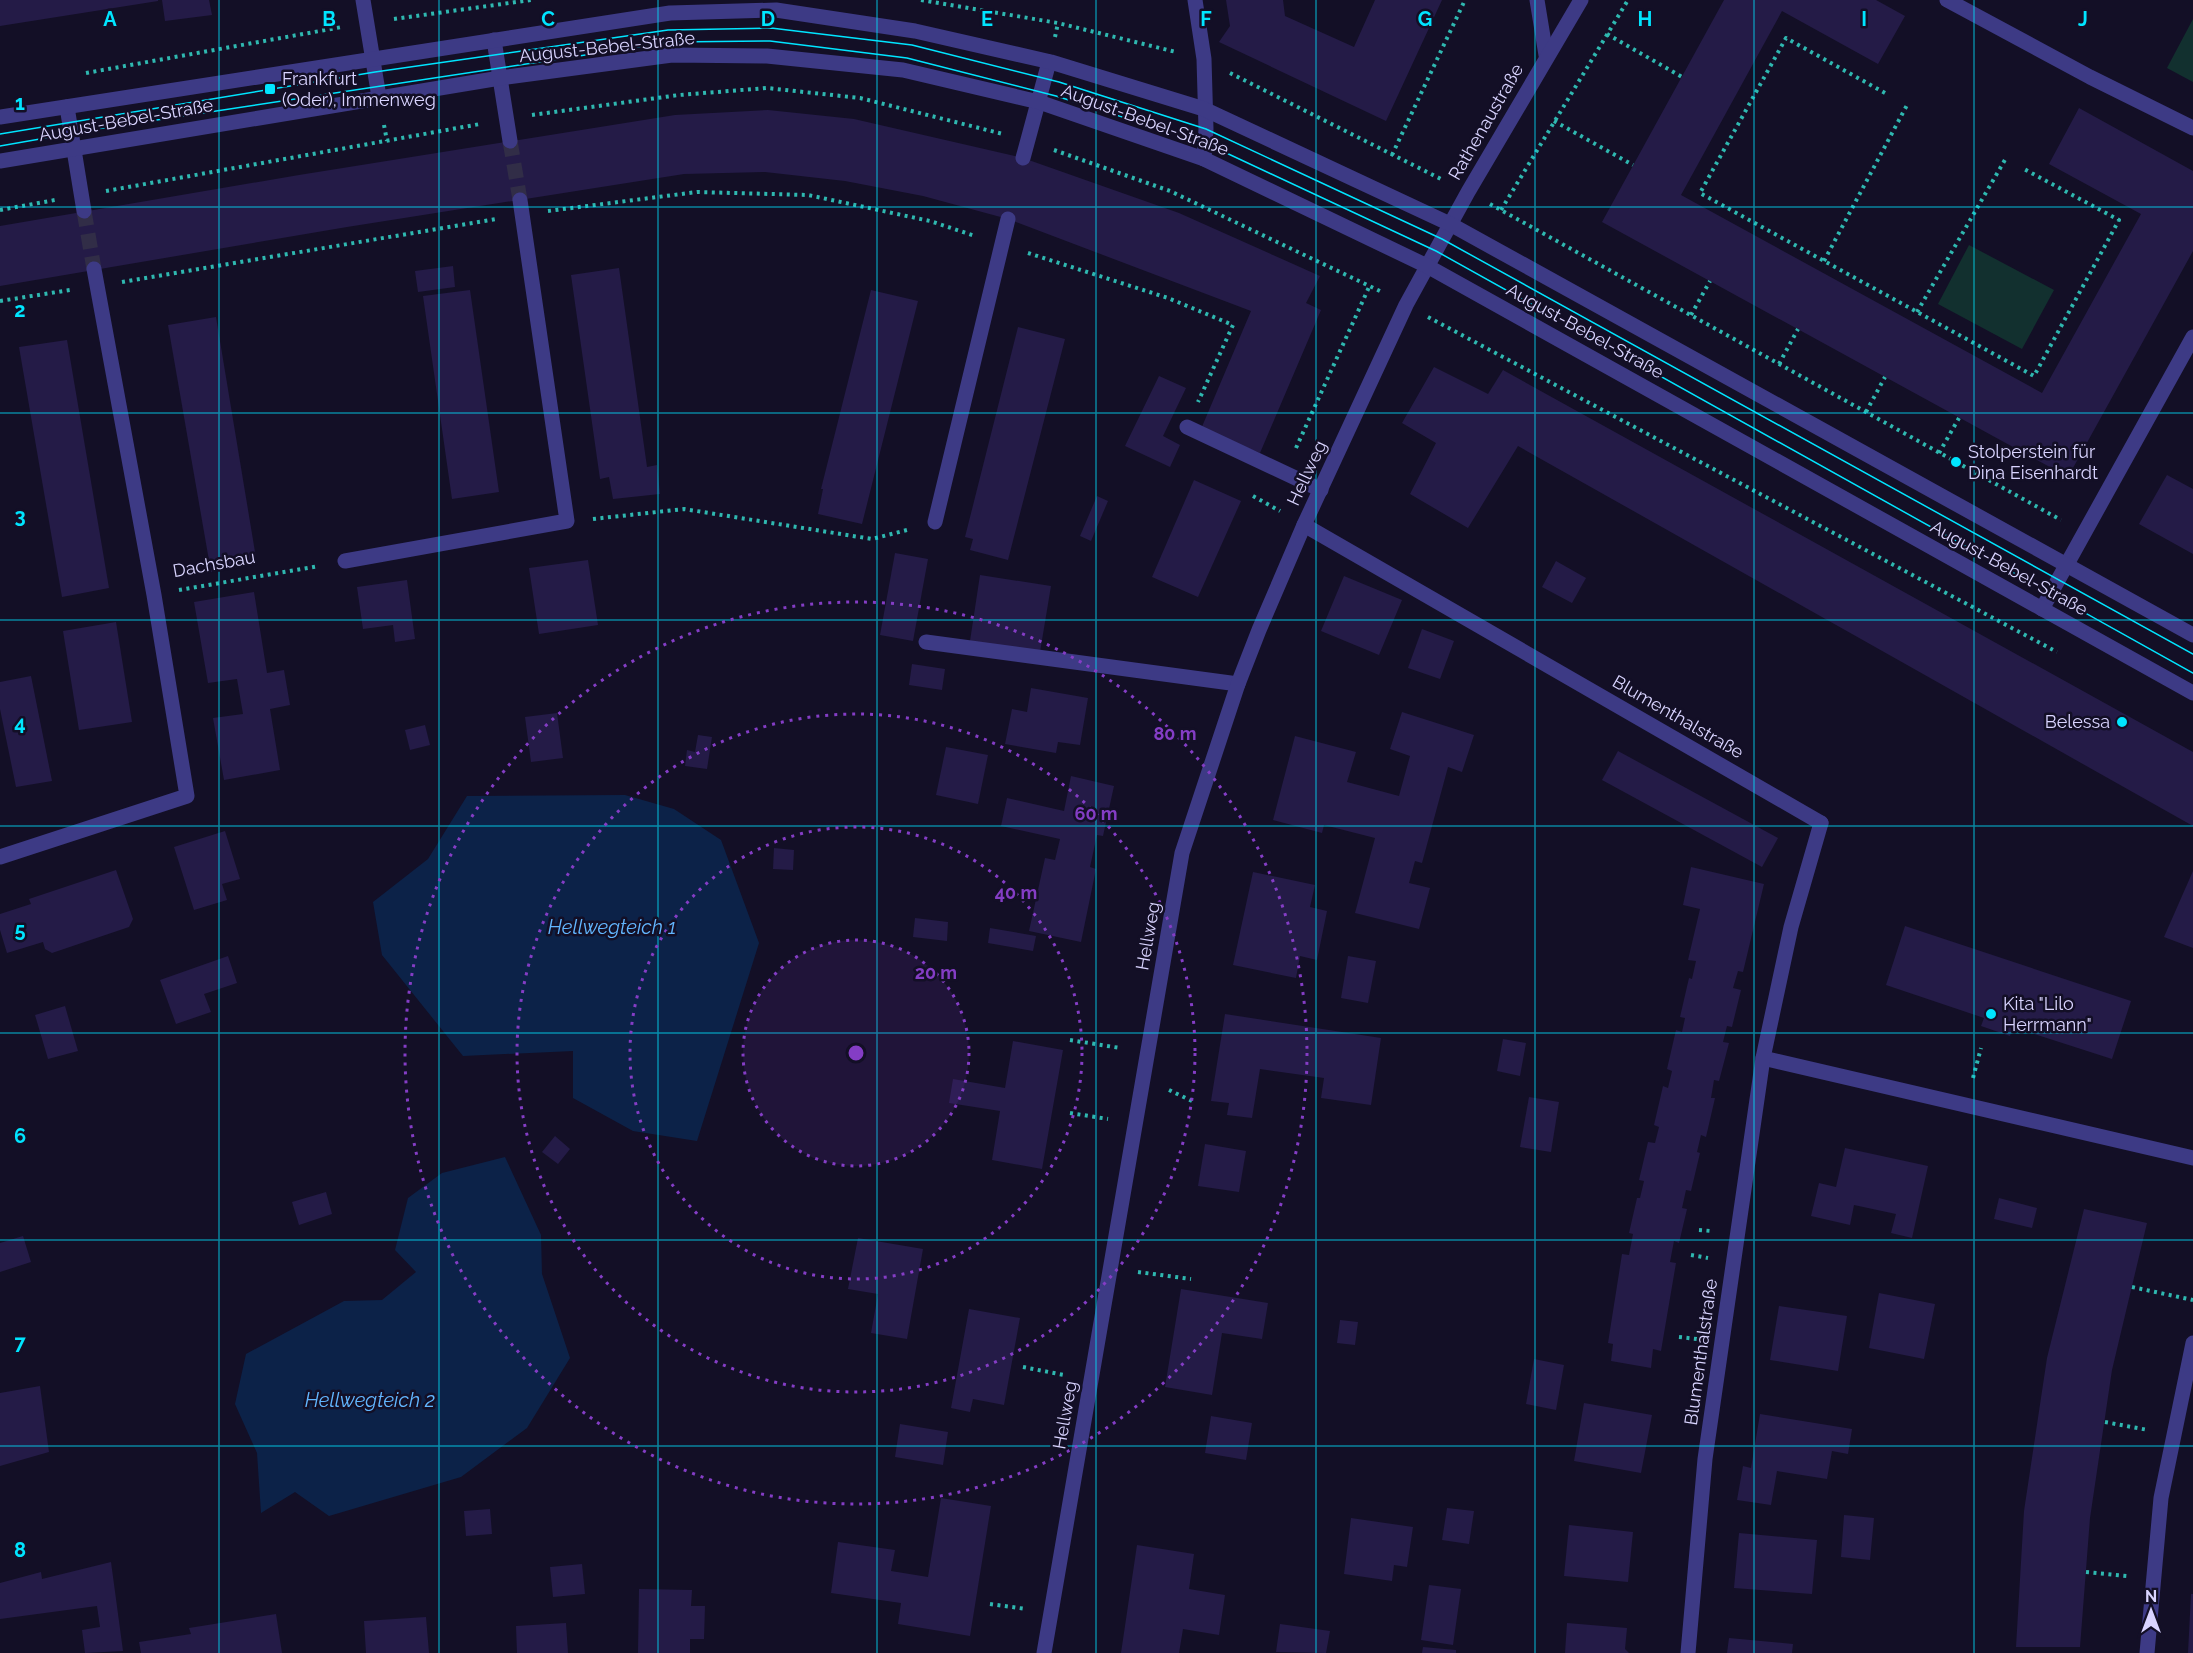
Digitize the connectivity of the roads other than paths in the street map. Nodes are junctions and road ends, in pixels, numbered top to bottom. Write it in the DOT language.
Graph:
graph roads {
  1 [pos="363,0"];
  2 [pos="1195,0"];
  3 [pos="1537,0"];
  4 [pos="1581,0"];
  5 [pos="1947,0"];
  6 [pos="494,40"];
  7 [pos="1546,55"];
  8 [pos="373,59"];
  9 [pos="1049,62"];
  10 [pos="500,78"];
  11 [pos="379,98"];
  12 [pos="1039,102"];
  13 [pos="67,107"];
  14 [pos="1204,109"];
  15 [pos="0,117"];
  16 [pos="2193,128"];
  17 [pos="510,141"];
  18 [pos="74,148"];
  19 [pos="1023,158"];
  20 [pos="1204,159"];
  21 [pos="0,161"];
  22 [pos="521,207"];
  23 [pos="84,211"];
  24 [pos="1008,219"];
  25 [pos="1450,224"];
  26 [pos="1427,266"];
  27 [pos="94,269"];
  28 [pos="2193,337"];
  29 [pos="1187,427"];
  30 [pos="1321,490"];
  31 [pos="935,522"];
  32 [pos="1304,525"];
  33 [pos="345,561"];
  34 [pos="2067,565"];
  35 [pos="2042,609"];
  36 [pos="2193,635"];
  37 [pos="926,642"];
  38 [pos="1238,684"];
  39 [pos="2193,693"];
  40 [pos="0,857"];
  41 [pos="1763,1058"];
  42 [pos="2193,1158"];
  43 [pos="2193,1343"];
  44 [pos="1044,1653"];
  45 [pos="1688,1653"];
  46 [pos="2146,1653"];
  1 -- 8 [label="street"];
  2 -- 14 [label="street"];
  3 -- 7 [label="street"];
  4 -- 7 [label="street, Rathenaustraße"];
  5 -- 16 [label="street"];
  6 -- 8 [label="street, August-Bebel-Straße"];
  6 -- 9 [label="street, August-Bebel-Straße"];
  6 -- 10 [label="street"];
  7 -- 25 [label="street, Rathenaustraße"];
  8 -- 11 [label="street"];
  8 -- 13 [label="street, August-Bebel-Straße"];
  9 -- 12 [label="street"];
  9 -- 14 [label="street, August-Bebel-Straße"];
  10 -- 11 [label="street, August-Bebel-Straße"];
  10 -- 12 [label="street, August-Bebel-Straße"];
  10 -- 17 [label="street"];
  11 -- 18 [label="street, August-Bebel-Straße"];
  12 -- 19 [label="street"];
  12 -- 20 [label="street, August-Bebel-Straße"];
  13 -- 15 [label="street, August-Bebel-Straße"];
  13 -- 18 [label="street"];
  14 -- 20 [label="street"];
  14 -- 25 [label="street, August-Bebel-Straße"];
  18 -- 21 [label="street, August-Bebel-Straße"];
  18 -- 23 [label="street"];
  20 -- 26 [label="street, August-Bebel-Straße"];
  22 -- 33 [label="street"];
  24 -- 31 [label="street"];
  25 -- 26 [label="street, Rathenaustraße"];
  25 -- 34 [label="street, August-Bebel-Straße"];
  26 -- 30 [label="street, Hellweg"];
  26 -- 35 [label="street, August-Bebel-Straße"];
  27 -- 40 [label="street, Dachsbau"];
  28 -- 34 [label="street"];
  29 -- 30 [label="street"];
  30 -- 32 [label="street, Hellweg"];
  32 -- 38 [label="street, Hellweg"];
  32 -- 41 [label="street, Blumenthalstraße"];
  34 -- 35 [label="street"];
  34 -- 36 [label="street, August-Bebel-Straße"];
  35 -- 39 [label="street, August-Bebel-Straße"];
  37 -- 38 [label="street"];
  38 -- 44 [label="street, Hellweg"];
  41 -- 42 [label="street"];
  41 -- 45 [label="street, Blumenthalstraße"];
  43 -- 46 [label="street"];
}
